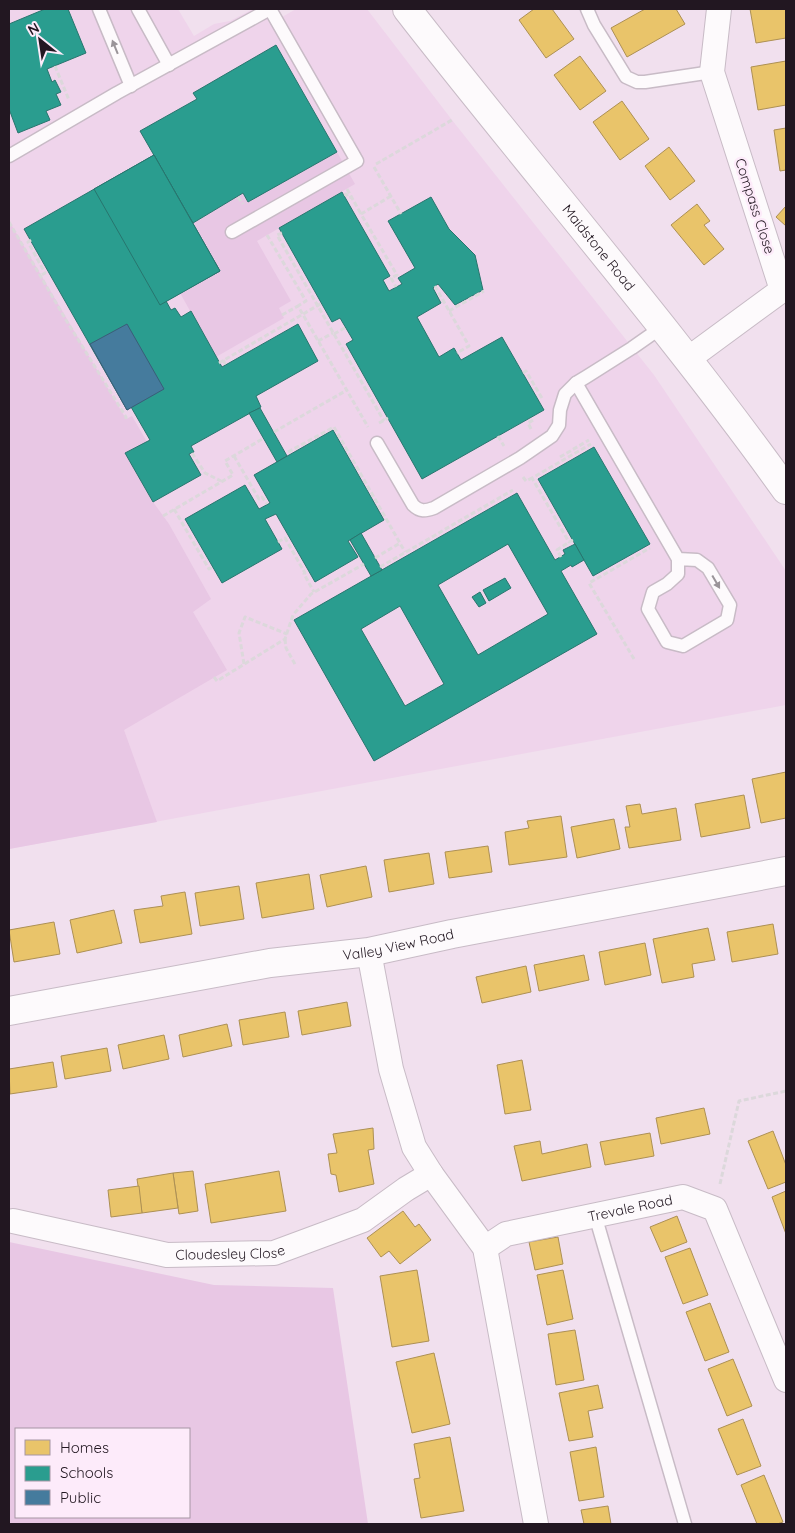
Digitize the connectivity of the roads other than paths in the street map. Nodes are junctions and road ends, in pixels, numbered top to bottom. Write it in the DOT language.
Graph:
graph roads {
  1 [pos="99,9"];
  2 [pos="138,9"];
  3 [pos="270,9"];
  4 [pos="407,9"];
  5 [pos="587,9"];
  6 [pos="719,9"];
  7 [pos="169,64"];
  8 [pos="712,72"];
  9 [pos="131,86"];
  10 [pos="9,156"];
  11 [pos="232,232"];
  12 [pos="784,289"];
  13 [pos="662,327"];
  14 [pos="688,359"];
  15 [pos="576,383"];
  16 [pos="377,443"];
  17 [pos="786,490"];
  18 [pos="678,559"];
  19 [pos="786,871"];
  20 [pos="369,952"];
  21 [pos="9,1011"];
  22 [pos="431,1174"];
  23 [pos="595,1215"];
  24 [pos="13,1221"];
  25 [pos="485,1248"];
  26 [pos="786,1380"];
  27 [pos="536,1524"];
  28 [pos="685,1524"];
  9 -- 1 [label="lane, one-way"];
  2 -- 7 [label="lane"];
  3 -- 7 [label="lane"];
  3 -- 11 [label="lane"];
  4 -- 13 [label="street, Maidstone Road"];
  5 -- 8 [label="lane"];
  6 -- 8 [label="street, Compass Close"];
  7 -- 9 [label="lane"];
  8 -- 12 [label="street, Compass Close"];
  9 -- 10 [label="lane"];
  12 -- 14 [label="street, Compass Close"];
  13 -- 14 [label="street, Maidstone Road"];
  13 -- 15 [label="lane"];
  14 -- 17 [label="street, Maidstone Road"];
  15 -- 16 [label="lane"];
  15 -- 18 [label="lane"];
  18 -- 18 [label="lane, one-way"];
  19 -- 20 [label="street, Valley View Road"];
  20 -- 21 [label="street, Valley View Road"];
  20 -- 22 [label="street"];
  22 -- 24 [label="street, Cloudesley Close"];
  22 -- 25 [label="street"];
  23 -- 25 [label="street, Trevale Road"];
  23 -- 26 [label="street, Trevale Road"];
  23 -- 28 [label="lane"];
  25 -- 27 [label="street"];
}
